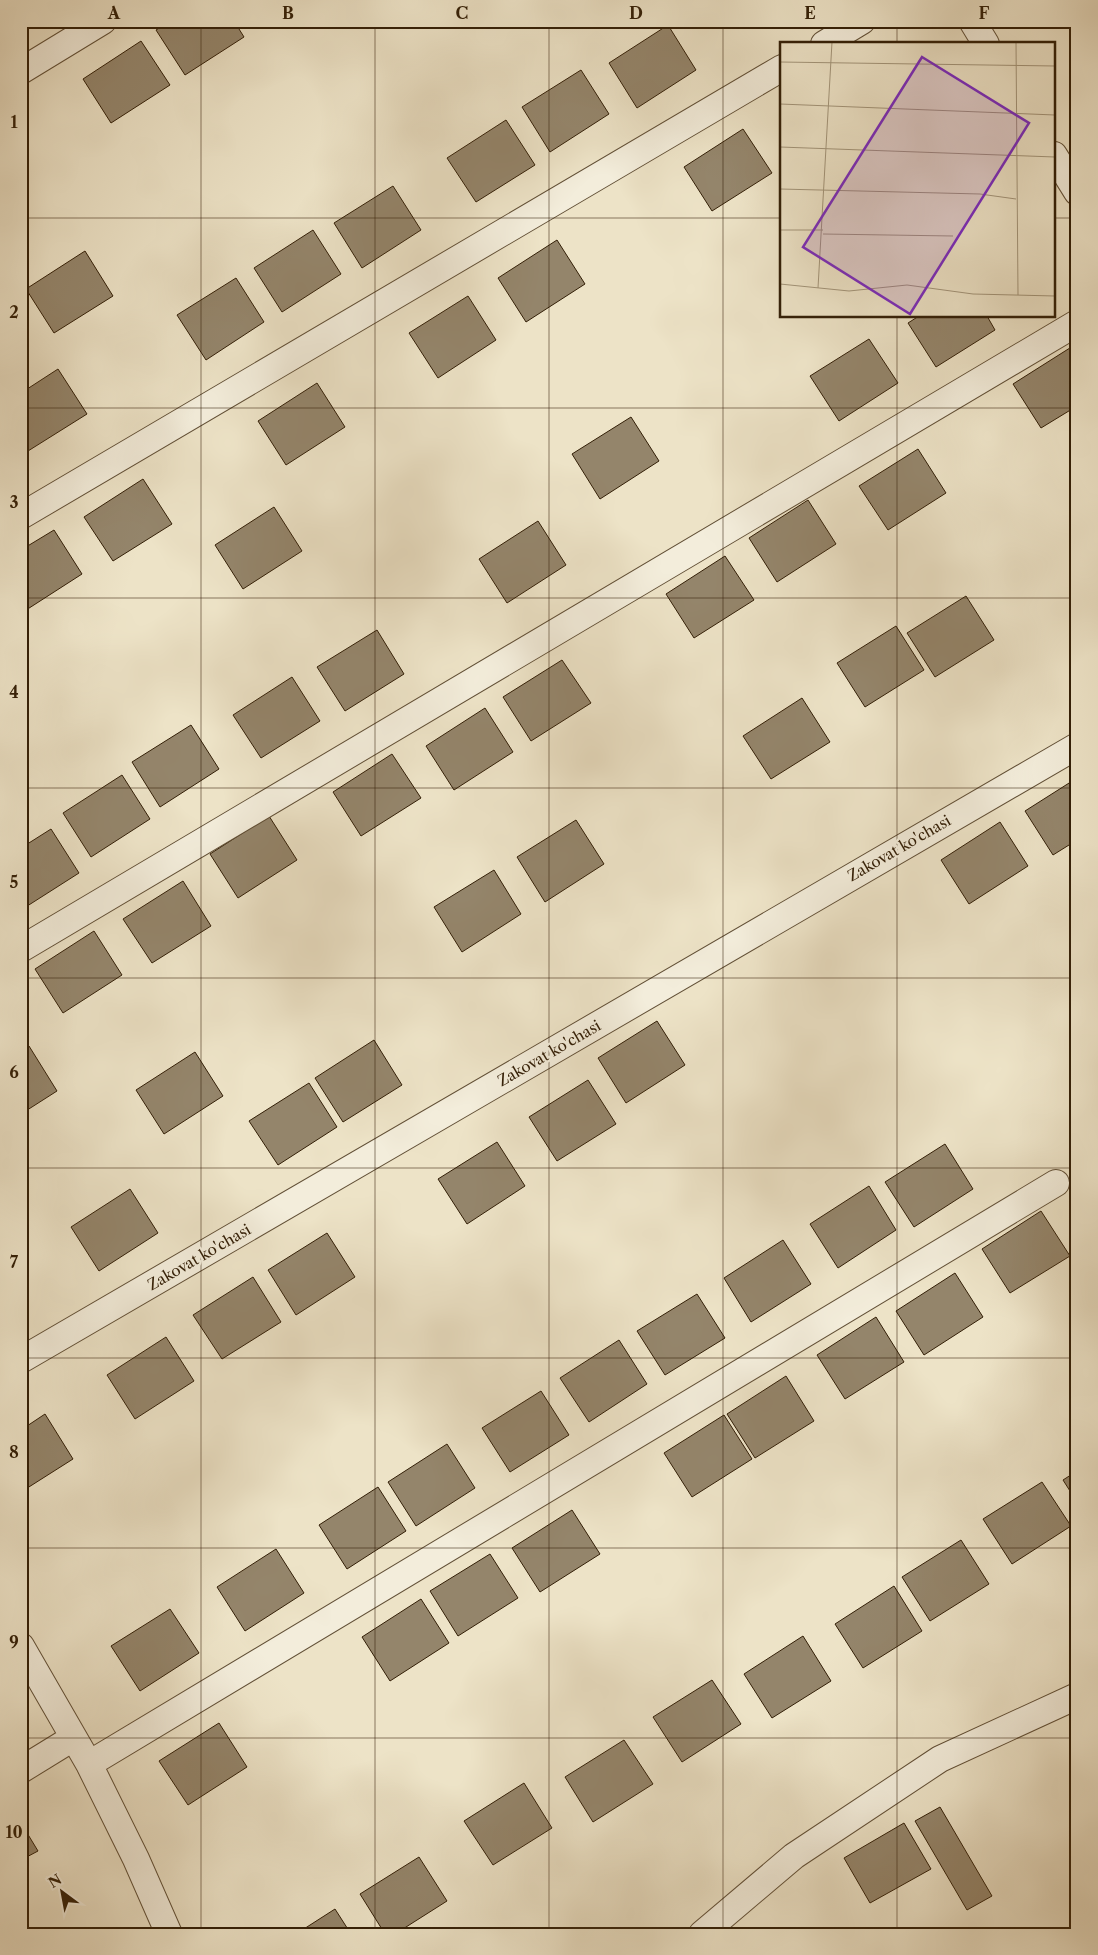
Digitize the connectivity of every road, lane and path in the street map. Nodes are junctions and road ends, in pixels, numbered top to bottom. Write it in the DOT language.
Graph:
graph roads {
  1 [pos="103,21"];
  2 [pos="862,21"];
  3 [pos="972,21"];
  4 [pos="827,42"];
  5 [pos="985,42"];
  6 [pos="780,69"];
  7 [pos="21,71"];
  8 [pos="1056,158"];
  9 [pos="1077,192"];
  10 [pos="1077,323"];
  11 [pos="21,516"];
  12 [pos="1077,746"];
  13 [pos="21,949"];
  14 [pos="1056,1183"];
  15 [pos="21,1360"];
  16 [pos="21,1646"];
  17 [pos="1077,1696"];
  18 [pos="73,1738"];
  19 [pos="90,1764"];
  20 [pos="21,1770"];
  21 [pos="169,1934"];
  22 [pos="702,1934"];
  1 -- 7 [label="street"];
  2 -- 4 [label="street"];
  3 -- 5 [label="street"];
  6 -- 11 [label="street"];
  8 -- 9 [label="street"];
  10 -- 13 [label="street"];
  12 -- 15 [label="street, Zakovat ko'chasi"];
  14 -- 19 [label="street"];
  16 -- 18 [label="street"];
  17 -- 22 [label="street"];
  18 -- 19 [label="street"];
  18 -- 20 [label="street"];
  19 -- 21 [label="street"];
}
